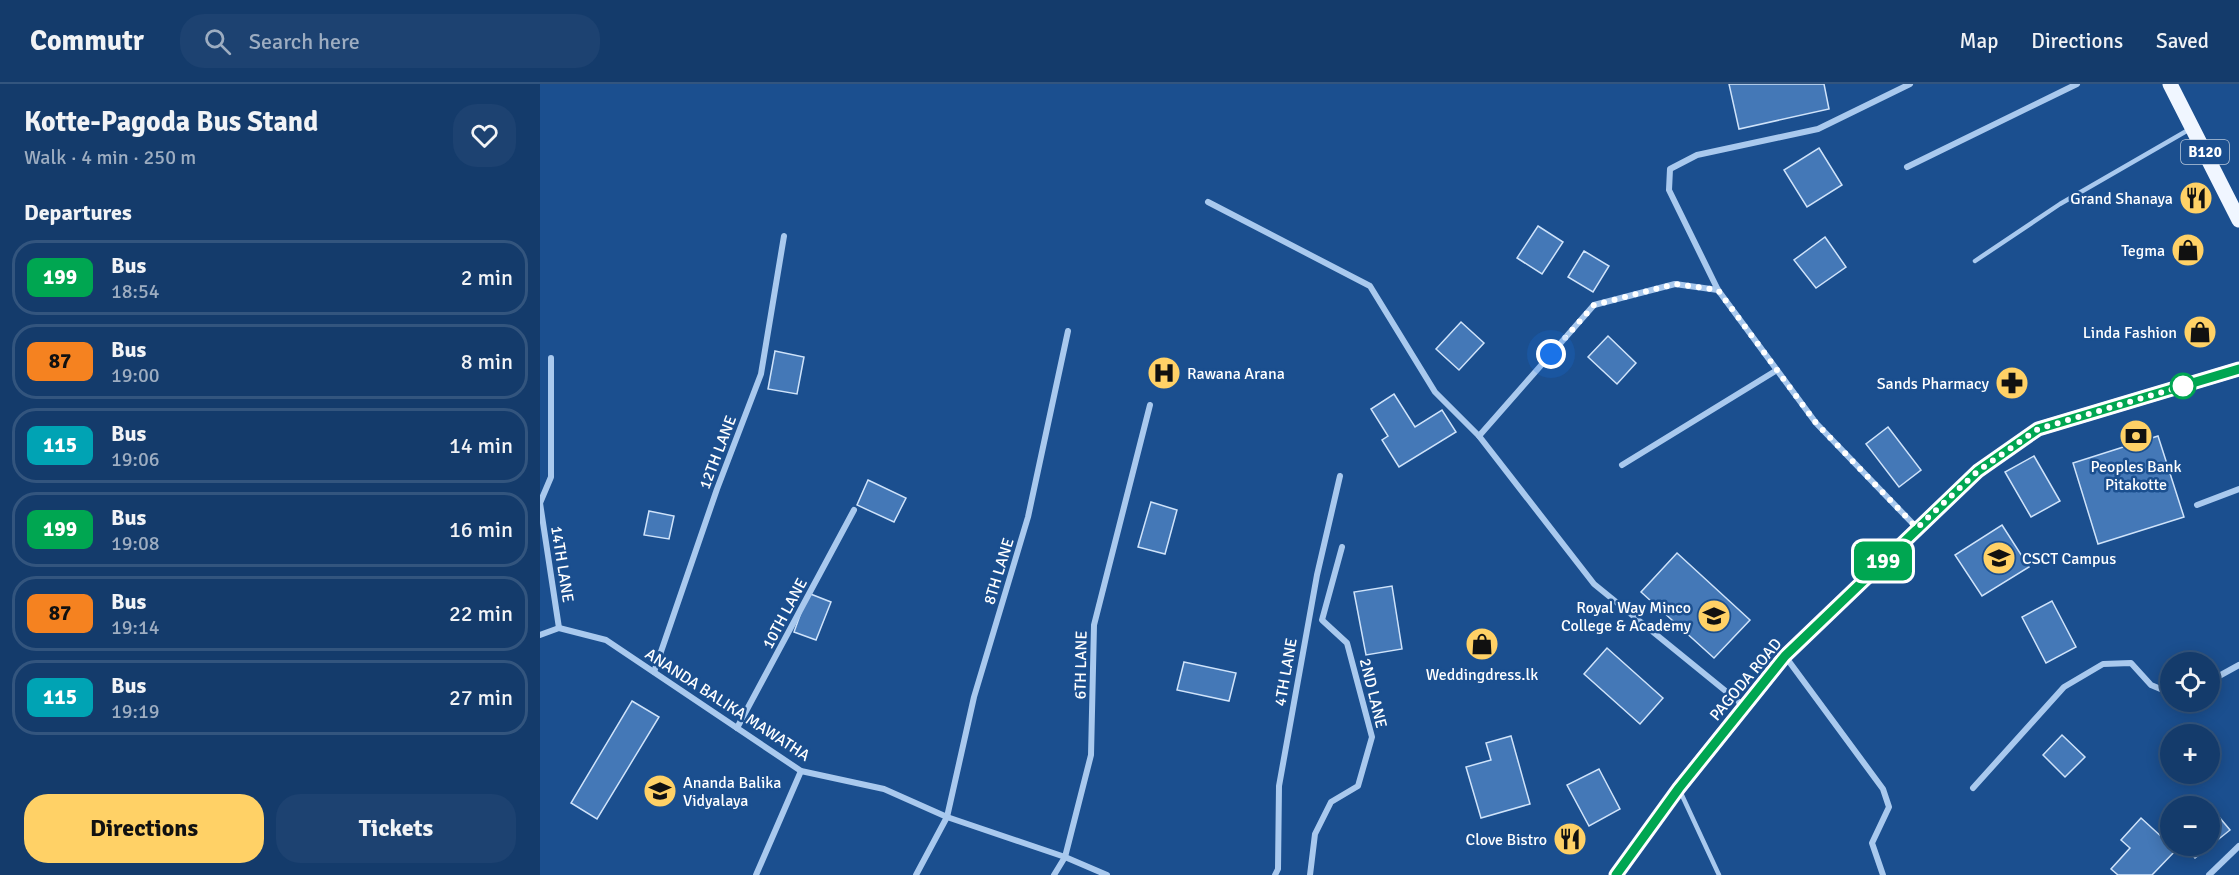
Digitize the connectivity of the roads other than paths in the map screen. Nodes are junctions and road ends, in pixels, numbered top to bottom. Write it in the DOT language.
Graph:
graph roads {
  1 [pos="1910,84"];
  2 [pos="2077,84"];
  3 [pos="2175,86"];
  4 [pos="2193,128"];
  5 [pos="1907,166"];
  6 [pos="1208,202"];
  7 [pos="2239,220"];
  8 [pos="784,236"];
  9 [pos="1975,261"];
  10 [pos="1718,290"];
  11 [pos="1068,331"];
  12 [pos="551,358"];
  13 [pos="2239,369"];
  14 [pos="1777,370"];
  15 [pos="1150,405"];
  16 [pos="1479,436"];
  17 [pos="1622,465"];
  18 [pos="1340,476"];
  19 [pos="2239,489"];
  20 [pos="540,503"];
  21 [pos="2197,505"];
  22 [pos="854,510"];
  23 [pos="1917,528"];
  24 [pos="1342,547"];
  25 [pos="559,628"];
  26 [pos="540,635"];
  27 [pos="1785,656"];
  28 [pos="2239,665"];
  29 [pos="654,672"];
  30 [pos="2220,675"];
  31 [pos="2160,689"];
  32 [pos="1745,707"];
  33 [pos="737,729"];
  34 [pos="801,771"];
  35 [pos="1679,788"];
  36 [pos="1973,788"];
  37 [pos="946,817"];
  38 [pos="2239,846"];
  39 [pos="1065,856"];
  40 [pos="756,875"];
  41 [pos="916,875"];
  42 [pos="1054,875"];
  43 [pos="1107,875"];
  44 [pos="1275,875"];
  45 [pos="1310,875"];
  46 [pos="1616,875"];
  47 [pos="1719,875"];
  48 [pos="1883,875"];
  49 [pos="2209,875"];
  1 -- 10 [label="street"];
  2 -- 5 [label="street"];
  3 -- 4 [label="main road, B120"];
  4 -- 7 [label="main road, B120"];
  4 -- 9 [label="lane"];
  6 -- 16 [label="street"];
  8 -- 29 [label="street, 12TH LANE"];
  10 -- 14 [label="street"];
  10 -- 16 [label="street"];
  11 -- 37 [label="street, 8TH LANE"];
  12 -- 20 [label="street, 14TH LANE"];
  13 -- 23 [label="main road, PAGODA ROAD"];
  14 -- 17 [label="street"];
  14 -- 23 [label="street"];
  15 -- 39 [label="street, 6TH LANE"];
  16 -- 32 [label="street"];
  18 -- 44 [label="street, 4TH LANE"];
  19 -- 21 [label="street"];
  20 -- 25 [label="street, 14TH LANE"];
  22 -- 33 [label="street, 10TH LANE"];
  23 -- 27 [label="main road, PAGODA ROAD"];
  24 -- 45 [label="street, 2ND LANE"];
  25 -- 26 [label="street"];
  25 -- 29 [label="street, ANANDA BALIKA MAWATHA"];
  27 -- 32 [label="main road, PAGODA ROAD"];
  27 -- 48 [label="street"];
  28 -- 30 [label="street"];
  29 -- 33 [label="street, ANANDA BALIKA MAWATHA"];
  31 -- 36 [label="street"];
  32 -- 35 [label="main road, PAGODA ROAD"];
  33 -- 34 [label="street, ANANDA BALIKA MAWATHA"];
  34 -- 37 [label="street, ANANDA BALIKA MAWATHA"];
  34 -- 40 [label="street"];
  35 -- 46 [label="main road, PAGODA ROAD"];
  35 -- 47 [label="lane"];
  37 -- 39 [label="street, ANANDA BALIKA MAWATHA"];
  37 -- 41 [label="street, 8TH LANE"];
  38 -- 49 [label="street"];
  39 -- 42 [label="street, 6TH LANE"];
  39 -- 43 [label="street, ANANDA BALIKA MAWATHA"];
}
